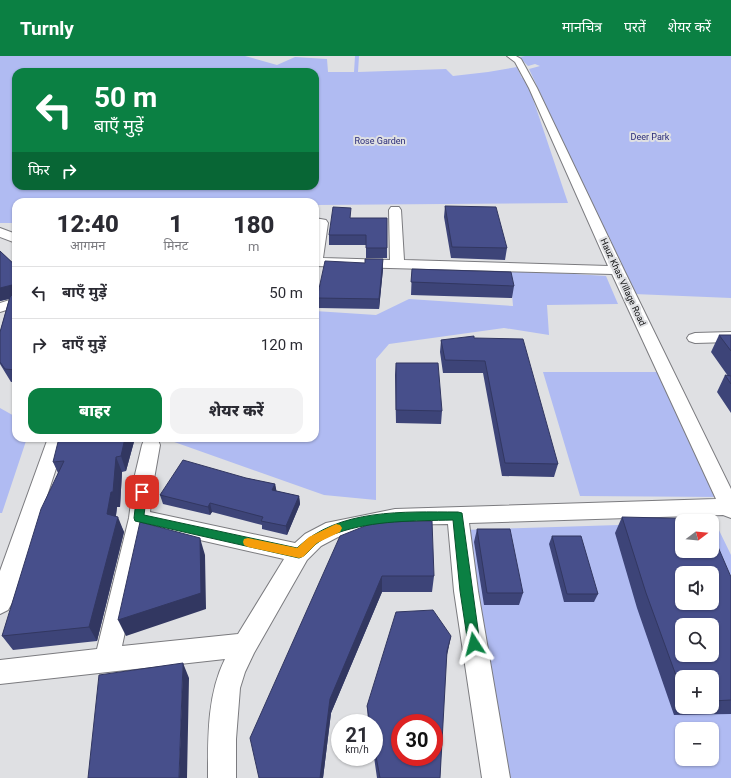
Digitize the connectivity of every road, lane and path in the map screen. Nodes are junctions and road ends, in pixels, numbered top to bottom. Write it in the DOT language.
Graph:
graph roads {
  1 [pos="511,56"];
  2 [pos="395,210"];
  3 [pos="319,223"];
  4 [pos="0,232"];
  5 [pos="12,237"];
  6 [pos="319,242"];
  7 [pos="319,262"];
  8 [pos="397,264"];
  9 [pos="617,270"];
  10 [pos="12,304"];
  11 [pos="0,308"];
  12 [pos="731,337"];
  13 [pos="695,338"];
  14 [pos="56,442"];
  15 [pos="151,445"];
  16 [pos="730,509"];
  17 [pos="458,516"];
  18 [pos="139,518"];
  19 [pos="299,553"];
  20 [pos="0,603"];
  21 [pos="245,645"];
  22 [pos="107,660"];
  23 [pos="0,672"];
  24 [pos="222,778"];
  25 [pos="496,778"];
  1 -- 9 [label="street, Hauz Khas Village Road"];
  2 -- 8 [label="street"];
  3 -- 6 [label="street"];
  4 -- 5 [label="street"];
  7 -- 8 [label="street"];
  8 -- 9 [label="street"];
  9 -- 16 [label="street, Hauz Khas Village Road"];
  10 -- 11 [label="street"];
  12 -- 13 [label="street"];
  14 -- 20 [label="street"];
  15 -- 18 [label="street"];
  16 -- 17 [label="street"];
  17 -- 19 [label="street"];
  17 -- 25 [label="street"];
  18 -- 19 [label="street"];
  18 -- 22 [label="street"];
  19 -- 21 [label="street"];
  21 -- 22 [label="street"];
  21 -- 24 [label="street"];
  22 -- 23 [label="street"];
}
